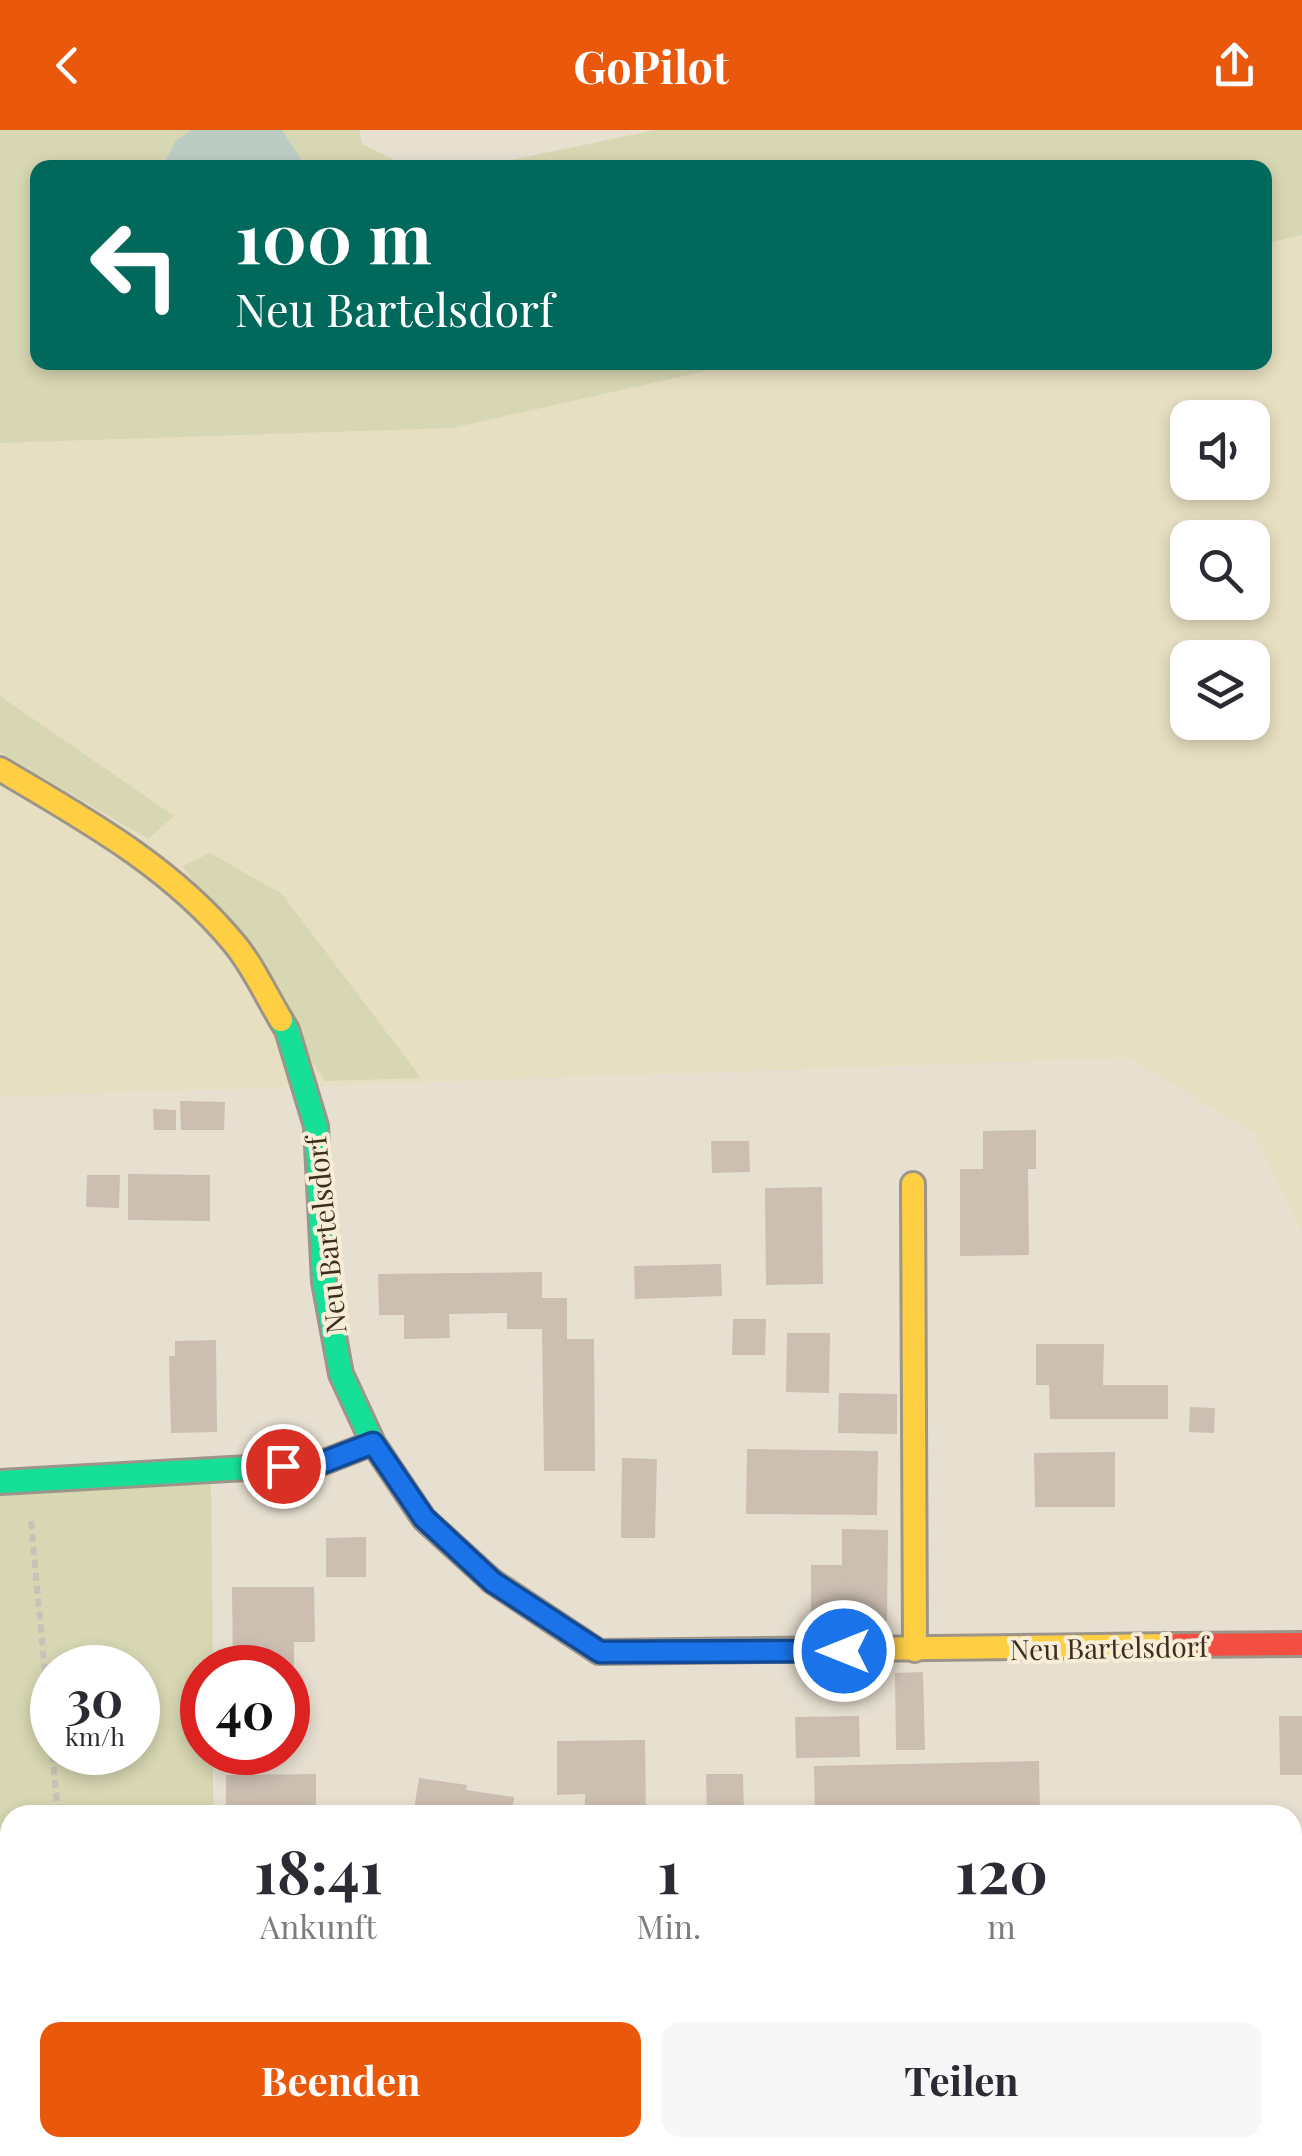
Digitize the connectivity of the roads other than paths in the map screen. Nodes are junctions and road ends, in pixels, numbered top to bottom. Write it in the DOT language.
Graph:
graph roads {
  1 [pos="0,769"];
  2 [pos="913,1184"];
  3 [pos="373,1443"];
  4 [pos="0,1482"];
  5 [pos="1302,1644"];
  6 [pos="915,1650"];
  1 -- 3 [label="main road, Neu Bartelsdorf"];
  2 -- 6 [label="main road"];
  3 -- 4 [label="main road"];
  3 -- 6 [label="main road, Neu Bartelsdorf"];
  5 -- 6 [label="main road, Neu Bartelsdorf"];
}
